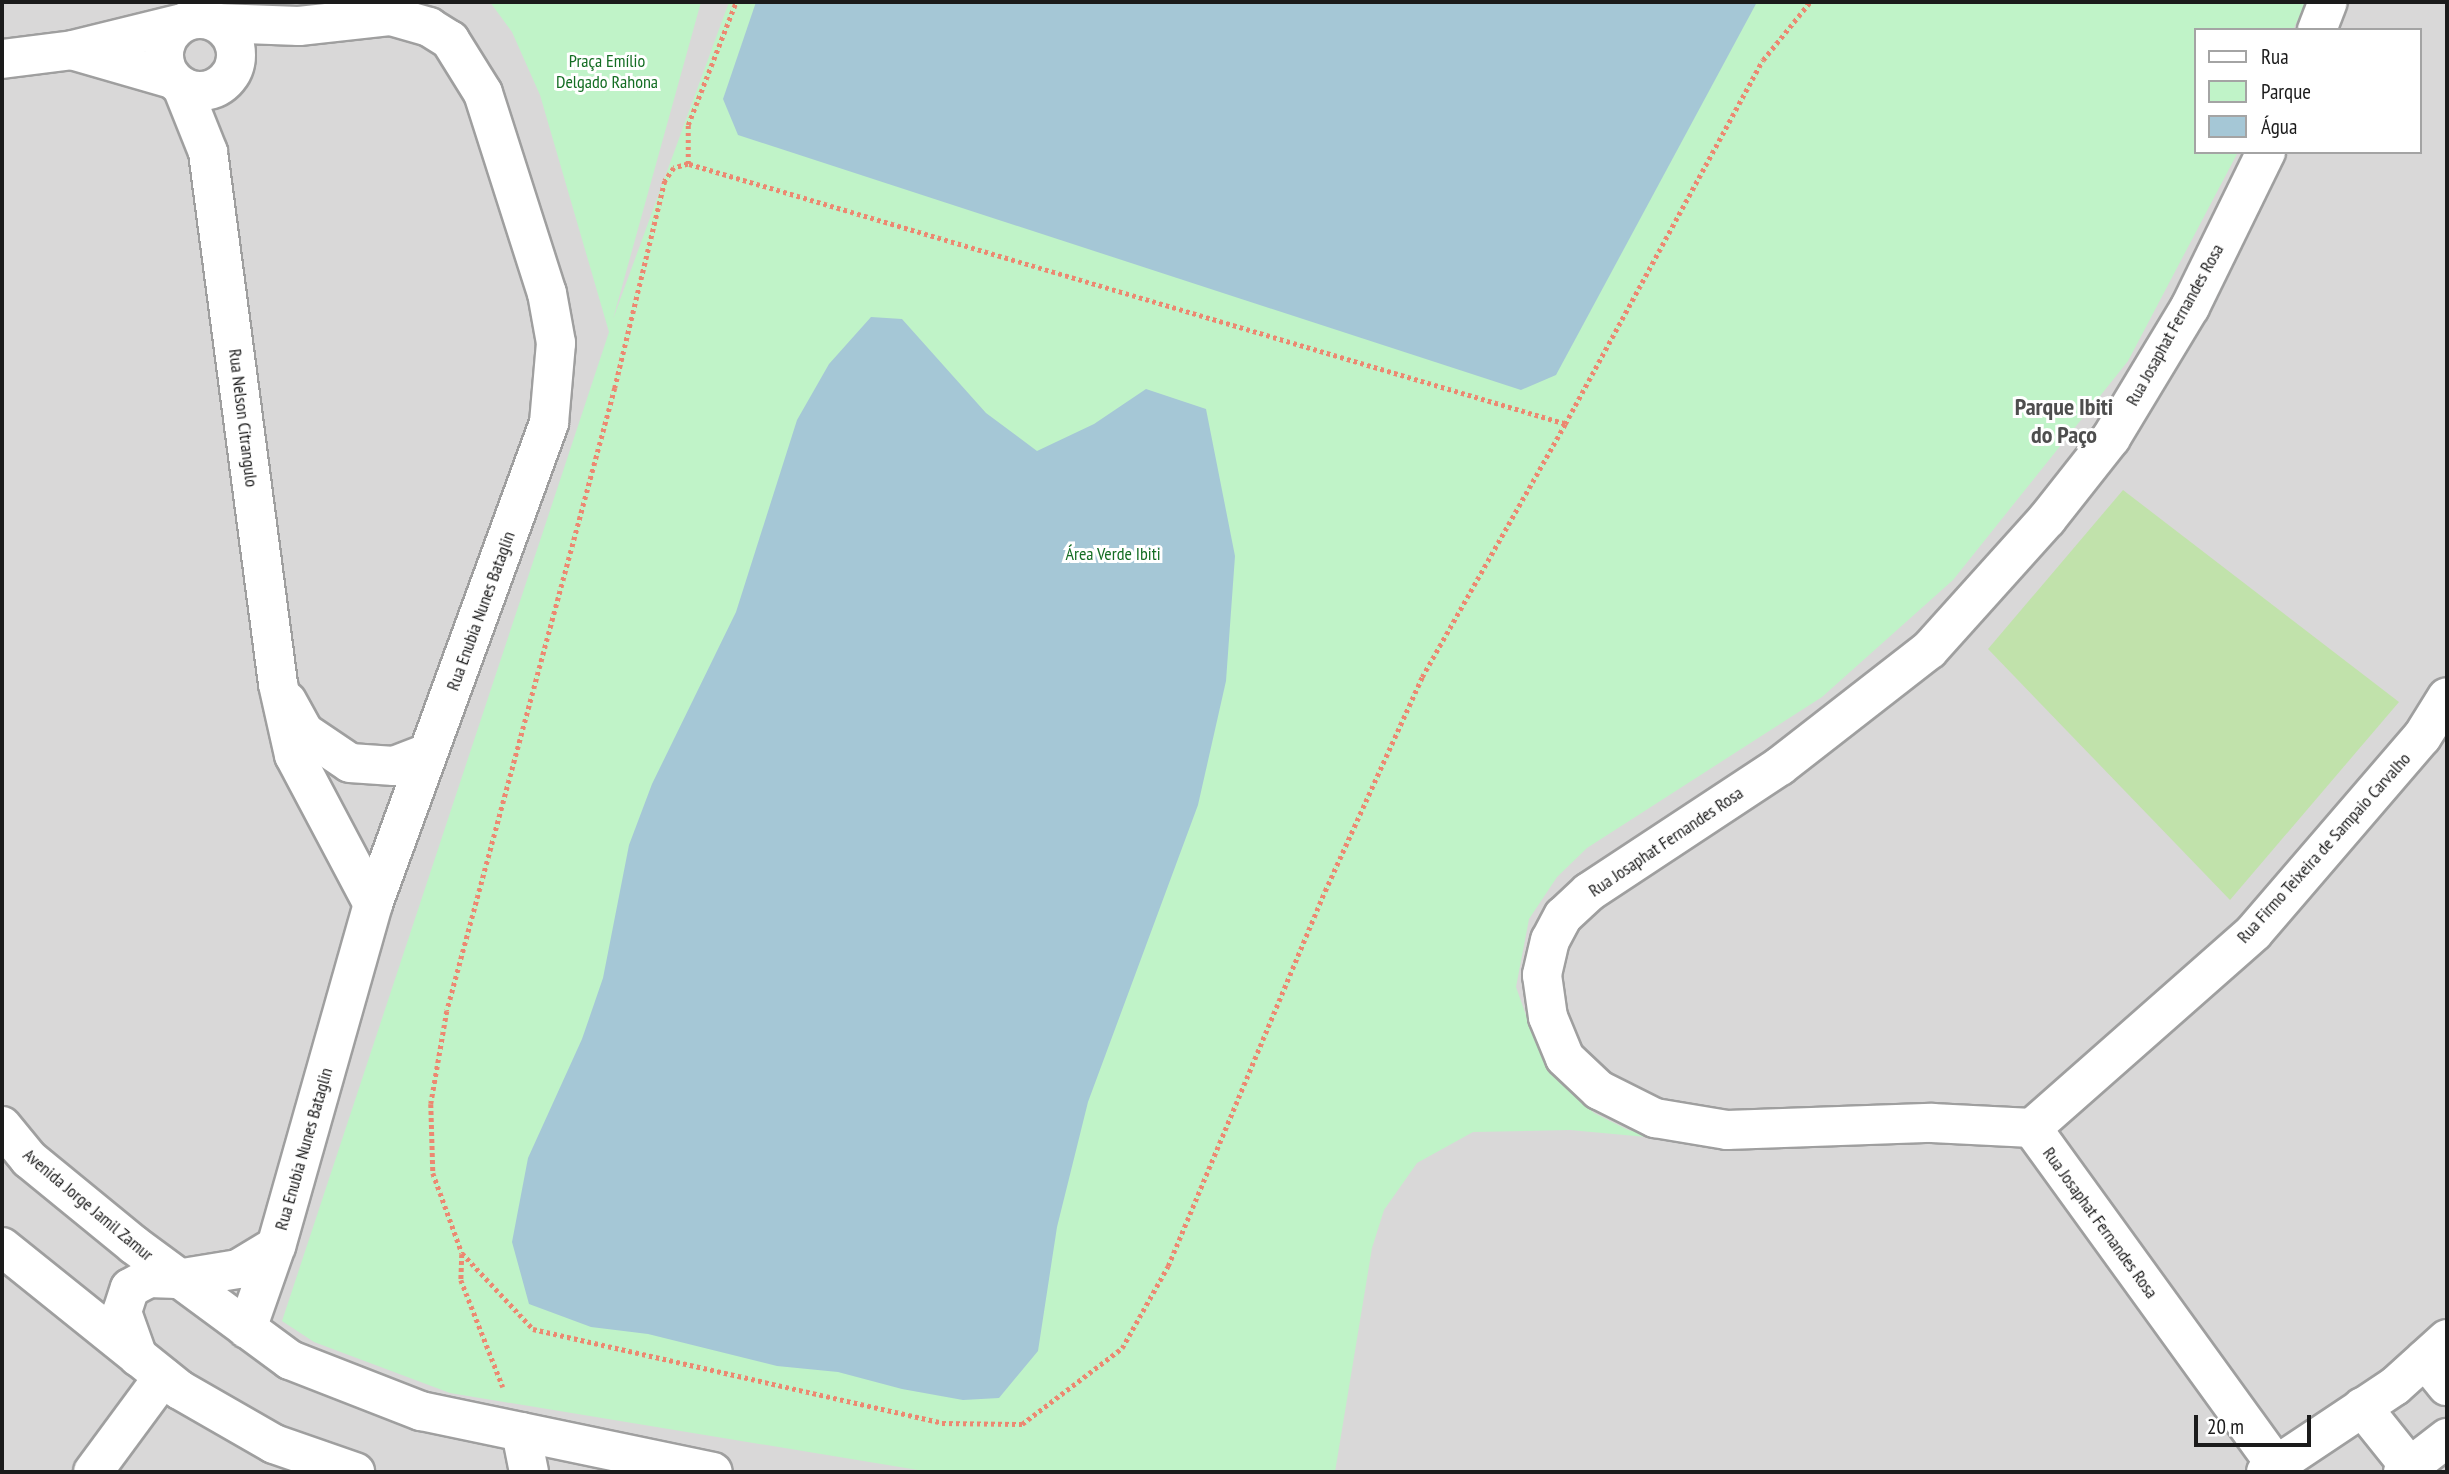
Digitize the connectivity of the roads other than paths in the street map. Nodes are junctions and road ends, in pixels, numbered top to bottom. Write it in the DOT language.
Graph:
graph roads {
  1 [pos="2328,2"];
  2 [pos="200,23"];
  3 [pos="299,26"];
  4 [pos="2318,28"];
  5 [pos="73,50"];
  6 [pos="2,58"];
  7 [pos="228,79"];
  8 [pos="177,83"];
  9 [pos="208,152"];
  10 [pos="2265,154"];
  11 [pos="278,684"];
  12 [pos="2447,697"];
  13 [pos="428,752"];
  14 [pos="373,904"];
  15 [pos="2,1126"];
  16 [pos="2032,1128"];
  17 [pos="276,1246"];
  18 [pos="2,1247"];
  19 [pos="177,1279"];
  20 [pos="247,1329"];
  21 [pos="2440,1361"];
  22 [pos="151,1367"];
  23 [pos="2362,1407"];
  24 [pos="521,1432"];
  25 [pos="2447,1438"];
  26 [pos="609,1461"];
  27 [pos="2274,1470"];
  28 [pos="2406,1470"];
  29 [pos="93,1472"];
  30 [pos="355,1472"];
  31 [pos="529,1472"];
  32 [pos="713,1472"];
  1 -- 4 [label="street"];
  2 -- 3 [label="street"];
  2 -- 5 [label="street"];
  2 -- 7 [label="street"];
  2 -- 8 [label="street"];
  3 -- 7 [label="street"];
  3 -- 13 [label="street, Rua Enubia Nunes Bataglin"];
  5 -- 6 [label="street"];
  5 -- 8 [label="street"];
  7 -- 8 [label="street"];
  7 -- 9 [label="street, Rua Nelson Citrangulo"];
  8 -- 9 [label="street, Rua Nelson Citrangulo"];
  9 -- 11 [label="street, Rua Nelson Citrangulo"];
  10 -- 16 [label="street, Rua Josaphat Fernandes Rosa"];
  11 -- 13 [label="street, Rua Nelson Citrangulo"];
  11 -- 14 [label="street, Rua Nelson Citrangulo"];
  12 -- 16 [label="street, Rua Firmo Teixeira de Sampaio Carvalho"];
  13 -- 14 [label="street, Rua Enubia Nunes Bataglin"];
  14 -- 17 [label="street, Rua Enubia Nunes Bataglin"];
  15 -- 19 [label="street, Avenida Jorge Jamil Zamur"];
  16 -- 27 [label="street, Rua Josaphat Fernandes Rosa"];
  17 -- 19 [label="street, Rua Enubia Nunes Bataglin"];
  17 -- 20 [label="street, Rua Enubia Nunes Bataglin"];
  18 -- 22 [label="street"];
  19 -- 20 [label="street, Avenida Jorge Jamil Zamur"];
  19 -- 22 [label="street, Avenida Jorge Jamil Zamur"];
  20 -- 24 [label="street, Avenida Jorge Jamil Zamur"];
  21 -- 23 [label="street"];
  22 -- 29 [label="street"];
  22 -- 30 [label="street"];
  23 -- 27 [label="street"];
  23 -- 28 [label="street"];
  24 -- 26 [label="street, Avenida Jorge Jamil Zamur"];
  24 -- 31 [label="street"];
  25 -- 28 [label="street"];
  26 -- 32 [label="street, Avenida Jorge Jamil Zamur"];
}
